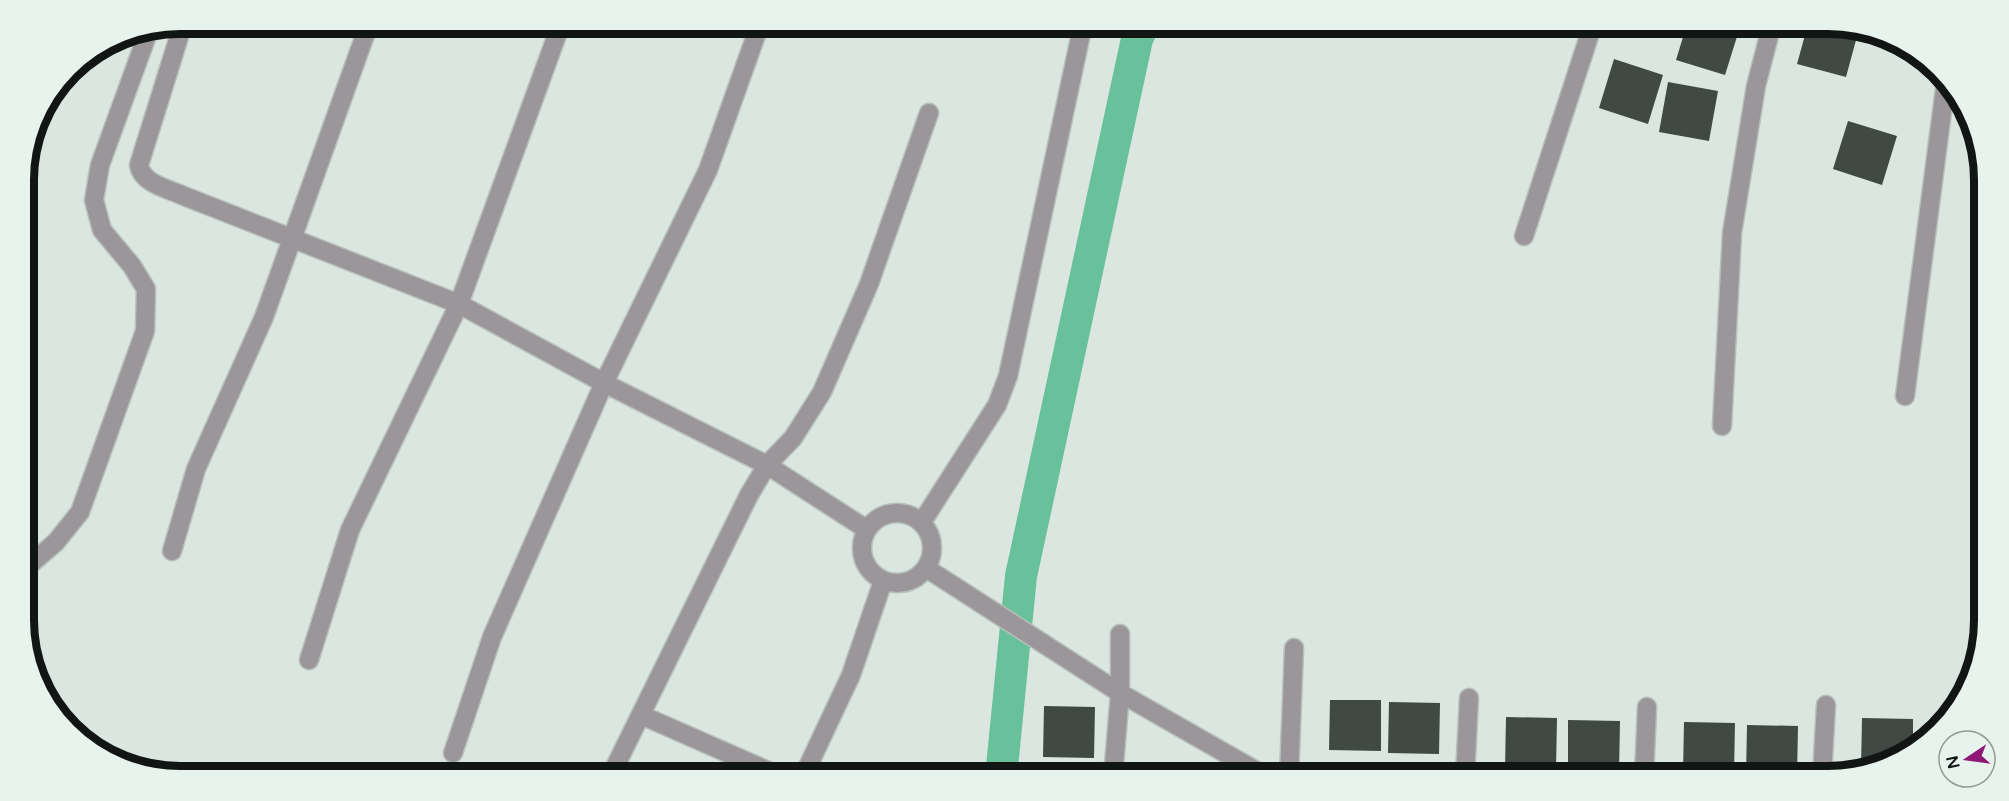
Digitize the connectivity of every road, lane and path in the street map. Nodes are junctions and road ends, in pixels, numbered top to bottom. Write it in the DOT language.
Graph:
graph roads {
  1 [pos="1081,34"];
  2 [pos="1590,34"];
  3 [pos="1769,34"];
  4 [pos="180,35"];
  5 [pos="365,35"];
  6 [pos="557,35"];
  7 [pos="756,35"];
  8 [pos="146,38"];
  9 [pos="1944,93"];
  10 [pos="930,113"];
  11 [pos="1524,236"];
  12 [pos="293,237"];
  13 [pos="459,304"];
  14 [pos="604,383"];
  15 [pos="1905,396"];
  16 [pos="1722,426"];
  17 [pos="767,465"];
  18 [pos="922,522"];
  19 [pos="866,529"];
  20 [pos="172,551"];
  21 [pos="34,561"];
  22 [pos="926,568"];
  23 [pos="883,581"];
  24 [pos="1120,633"];
  25 [pos="1294,648"];
  26 [pos="309,660"];
  27 [pos="1120,693"];
  28 [pos="1469,698"];
  29 [pos="1826,705"];
  30 [pos="1647,707"];
  31 [pos="641,715"];
  32 [pos="453,753"];
  33 [pos="616,766"];
  34 [pos="757,766"];
  35 [pos="808,766"];
  36 [pos="1114,766"];
  37 [pos="1248,766"];
  38 [pos="1289,766"];
  39 [pos="1466,766"];
  40 [pos="1644,766"];
  41 [pos="1823,766"];
  1 -- 18 [label="street"];
  2 -- 11 [label="street"];
  3 -- 16 [label="street"];
  4 -- 12 [label="street"];
  5 -- 12 [label="street"];
  6 -- 13 [label="street"];
  7 -- 14 [label="street"];
  8 -- 21 [label="street"];
  9 -- 15 [label="street"];
  10 -- 17 [label="street"];
  12 -- 13 [label="street"];
  12 -- 20 [label="street"];
  13 -- 14 [label="street"];
  13 -- 26 [label="street"];
  14 -- 17 [label="street"];
  14 -- 32 [label="street"];
  17 -- 19 [label="street"];
  17 -- 31 [label="street"];
  18 -- 19 [label="street"];
  18 -- 22 [label="street"];
  19 -- 23 [label="street"];
  22 -- 23 [label="street"];
  22 -- 27 [label="street"];
  23 -- 35 [label="street"];
  24 -- 27 [label="street"];
  25 -- 38 [label="street"];
  27 -- 36 [label="street"];
  27 -- 37 [label="street"];
  28 -- 39 [label="street"];
  29 -- 41 [label="street"];
  30 -- 40 [label="street"];
  31 -- 33 [label="street"];
  31 -- 34 [label="street"];
}
